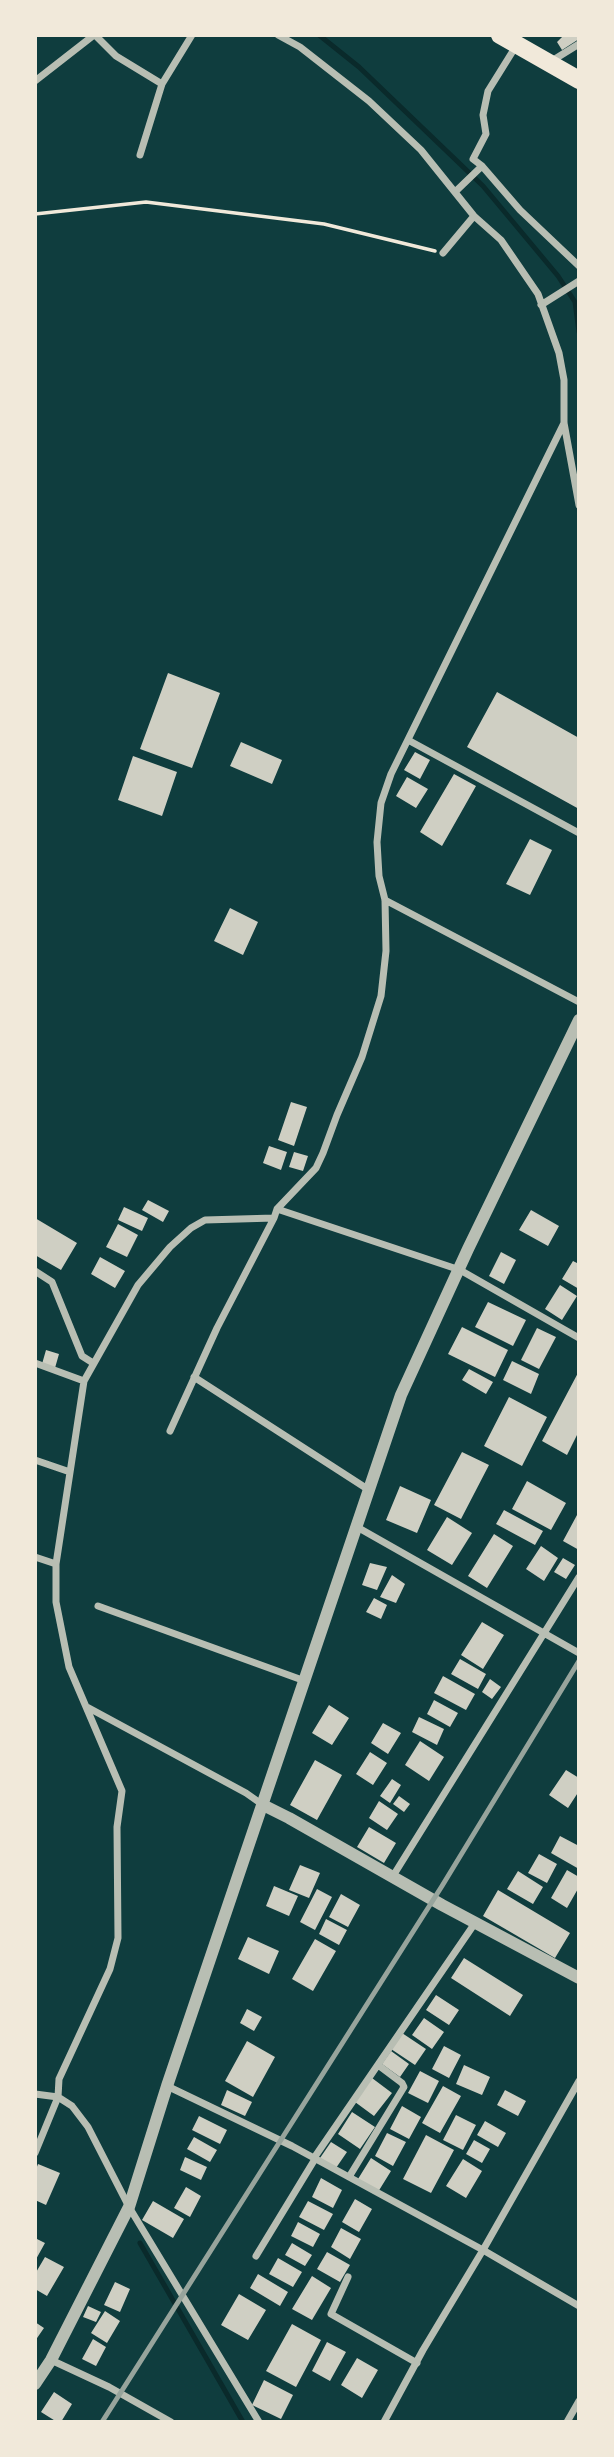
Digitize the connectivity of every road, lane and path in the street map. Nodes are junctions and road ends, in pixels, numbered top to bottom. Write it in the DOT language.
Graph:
graph roads {
  1 [pos="94,35"];
  2 [pos="192,35"];
  3 [pos="278,35"];
  4 [pos="500,35"];
  5 [pos="579,44"];
  6 [pos="517,45"];
  7 [pos="549,63"];
  8 [pos="579,80"];
  9 [pos="35,81"];
  10 [pos="162,84"];
  11 [pos="140,155"];
  12 [pos="480,167"];
  13 [pos="458,189"];
  14 [pos="35,214"];
  15 [pos="474,216"];
  16 [pos="443,253"];
  17 [pos="579,266"];
  18 [pos="578,282"];
  19 [pos="541,305"];
  20 [pos="564,423"];
  21 [pos="579,505"];
  22 [pos="408,740"];
  23 [pos="579,833"];
  24 [pos="385,900"];
  25 [pos="579,1003"];
  26 [pos="579,1020"];
  27 [pos="277,1209"];
  28 [pos="274,1218"];
  29 [pos="460,1269"];
  30 [pos="35,1271"];
  31 [pos="578,1335"];
  32 [pos="35,1363"];
  33 [pos="93,1363"];
  34 [pos="194,1377"];
  35 [pos="84,1381"];
  36 [pos="170,1431"];
  37 [pos="35,1460"];
  38 [pos="70,1472"];
  39 [pos="369,1490"];
  40 [pos="357,1527"];
  41 [pos="35,1557"];
  42 [pos="56,1564"];
  43 [pos="579,1577"];
  44 [pos="98,1606"];
  45 [pos="544,1632"];
  46 [pos="579,1653"];
  47 [pos="305,1681"];
  48 [pos="86,1707"];
  49 [pos="263,1805"];
  50 [pos="393,1876"];
  51 [pos="475,1923"];
  52 [pos="579,1978"];
  53 [pos="378,2064"];
  54 [pos="579,2081"];
  55 [pos="167,2086"];
  56 [pos="35,2094"];
  57 [pos="58,2097"];
  58 [pos="35,2153"];
  59 [pos="314,2159"];
  60 [pos="349,2177"];
  61 [pos="129,2207"];
  62 [pos="483,2250"];
  63 [pos="256,2256"];
  64 [pos="348,2277"];
  65 [pos="579,2306"];
  66 [pos="51,2360"];
  67 [pos="417,2363"];
  68 [pos="35,2384"];
  69 [pos="579,2401"];
  70 [pos="155,2414"];
  71 [pos="150,2422"];
  72 [pos="171,2422"];
  73 [pos="259,2422"];
  74 [pos="384,2422"];
  75 [pos="568,2422"];
  1 -- 9 [label="street"];
  1 -- 10 [label="street"];
  2 -- 10 [label="street"];
  3 -- 13 [label="street"];
  4 -- 6 [label="highway"];
  5 -- 7 [label="street"];
  6 -- 7 [label="highway"];
  6 -- 12 [label="street"];
  7 -- 8 [label="highway"];
  10 -- 11 [label="street"];
  12 -- 13 [label="street"];
  12 -- 17 [label="street"];
  13 -- 15 [label="street"];
  14 -- 16 [label="path"];
  15 -- 16 [label="street"];
  15 -- 19 [label="street"];
  18 -- 19 [label="street"];
  19 -- 20 [label="street"];
  20 -- 21 [label="street"];
  20 -- 22 [label="street"];
  22 -- 23 [label="street"];
  22 -- 24 [label="street"];
  24 -- 25 [label="street"];
  24 -- 27 [label="street"];
  26 -- 29 [label="street"];
  27 -- 28 [label="street"];
  27 -- 29 [label="street"];
  28 -- 33 [label="street"];
  28 -- 34 [label="street"];
  29 -- 31 [label="street"];
  29 -- 39 [label="street"];
  30 -- 33 [label="street"];
  32 -- 35 [label="street"];
  33 -- 35 [label="street"];
  34 -- 36 [label="street"];
  34 -- 39 [label="street"];
  35 -- 38 [label="street"];
  37 -- 38 [label="street"];
  38 -- 42 [label="street"];
  39 -- 40 [label="street"];
  40 -- 45 [label="street"];
  40 -- 47 [label="street"];
  41 -- 42 [label="street"];
  42 -- 48 [label="street"];
  43 -- 45 [label="street"];
  44 -- 47 [label="street"];
  45 -- 46 [label="street"];
  45 -- 50 [label="street"];
  47 -- 49 [label="street"];
  48 -- 49 [label="street"];
  48 -- 57 [label="street"];
  49 -- 50 [label="street"];
  49 -- 55 [label="street"];
  50 -- 51 [label="street"];
  51 -- 52 [label="street"];
  51 -- 53 [label="street"];
  53 -- 59 [label="street"];
  53 -- 60 [label="street"];
  54 -- 62 [label="street"];
  55 -- 59 [label="street"];
  55 -- 61 [label="street"];
  56 -- 57 [label="street"];
  57 -- 58 [label="street"];
  57 -- 61 [label="street"];
  59 -- 60 [label="street"];
  59 -- 63 [label="street"];
  60 -- 62 [label="street"];
  61 -- 66 [label="street"];
  61 -- 73 [label="street"];
  62 -- 65 [label="street"];
  62 -- 67 [label="street"];
  64 -- 67 [label="street"];
  66 -- 68 [label="street"];
  66 -- 70 [label="street"];
  67 -- 74 [label="street"];
  69 -- 75 [label="street"];
  70 -- 71 [label="street"];
  70 -- 72 [label="street"];
}
